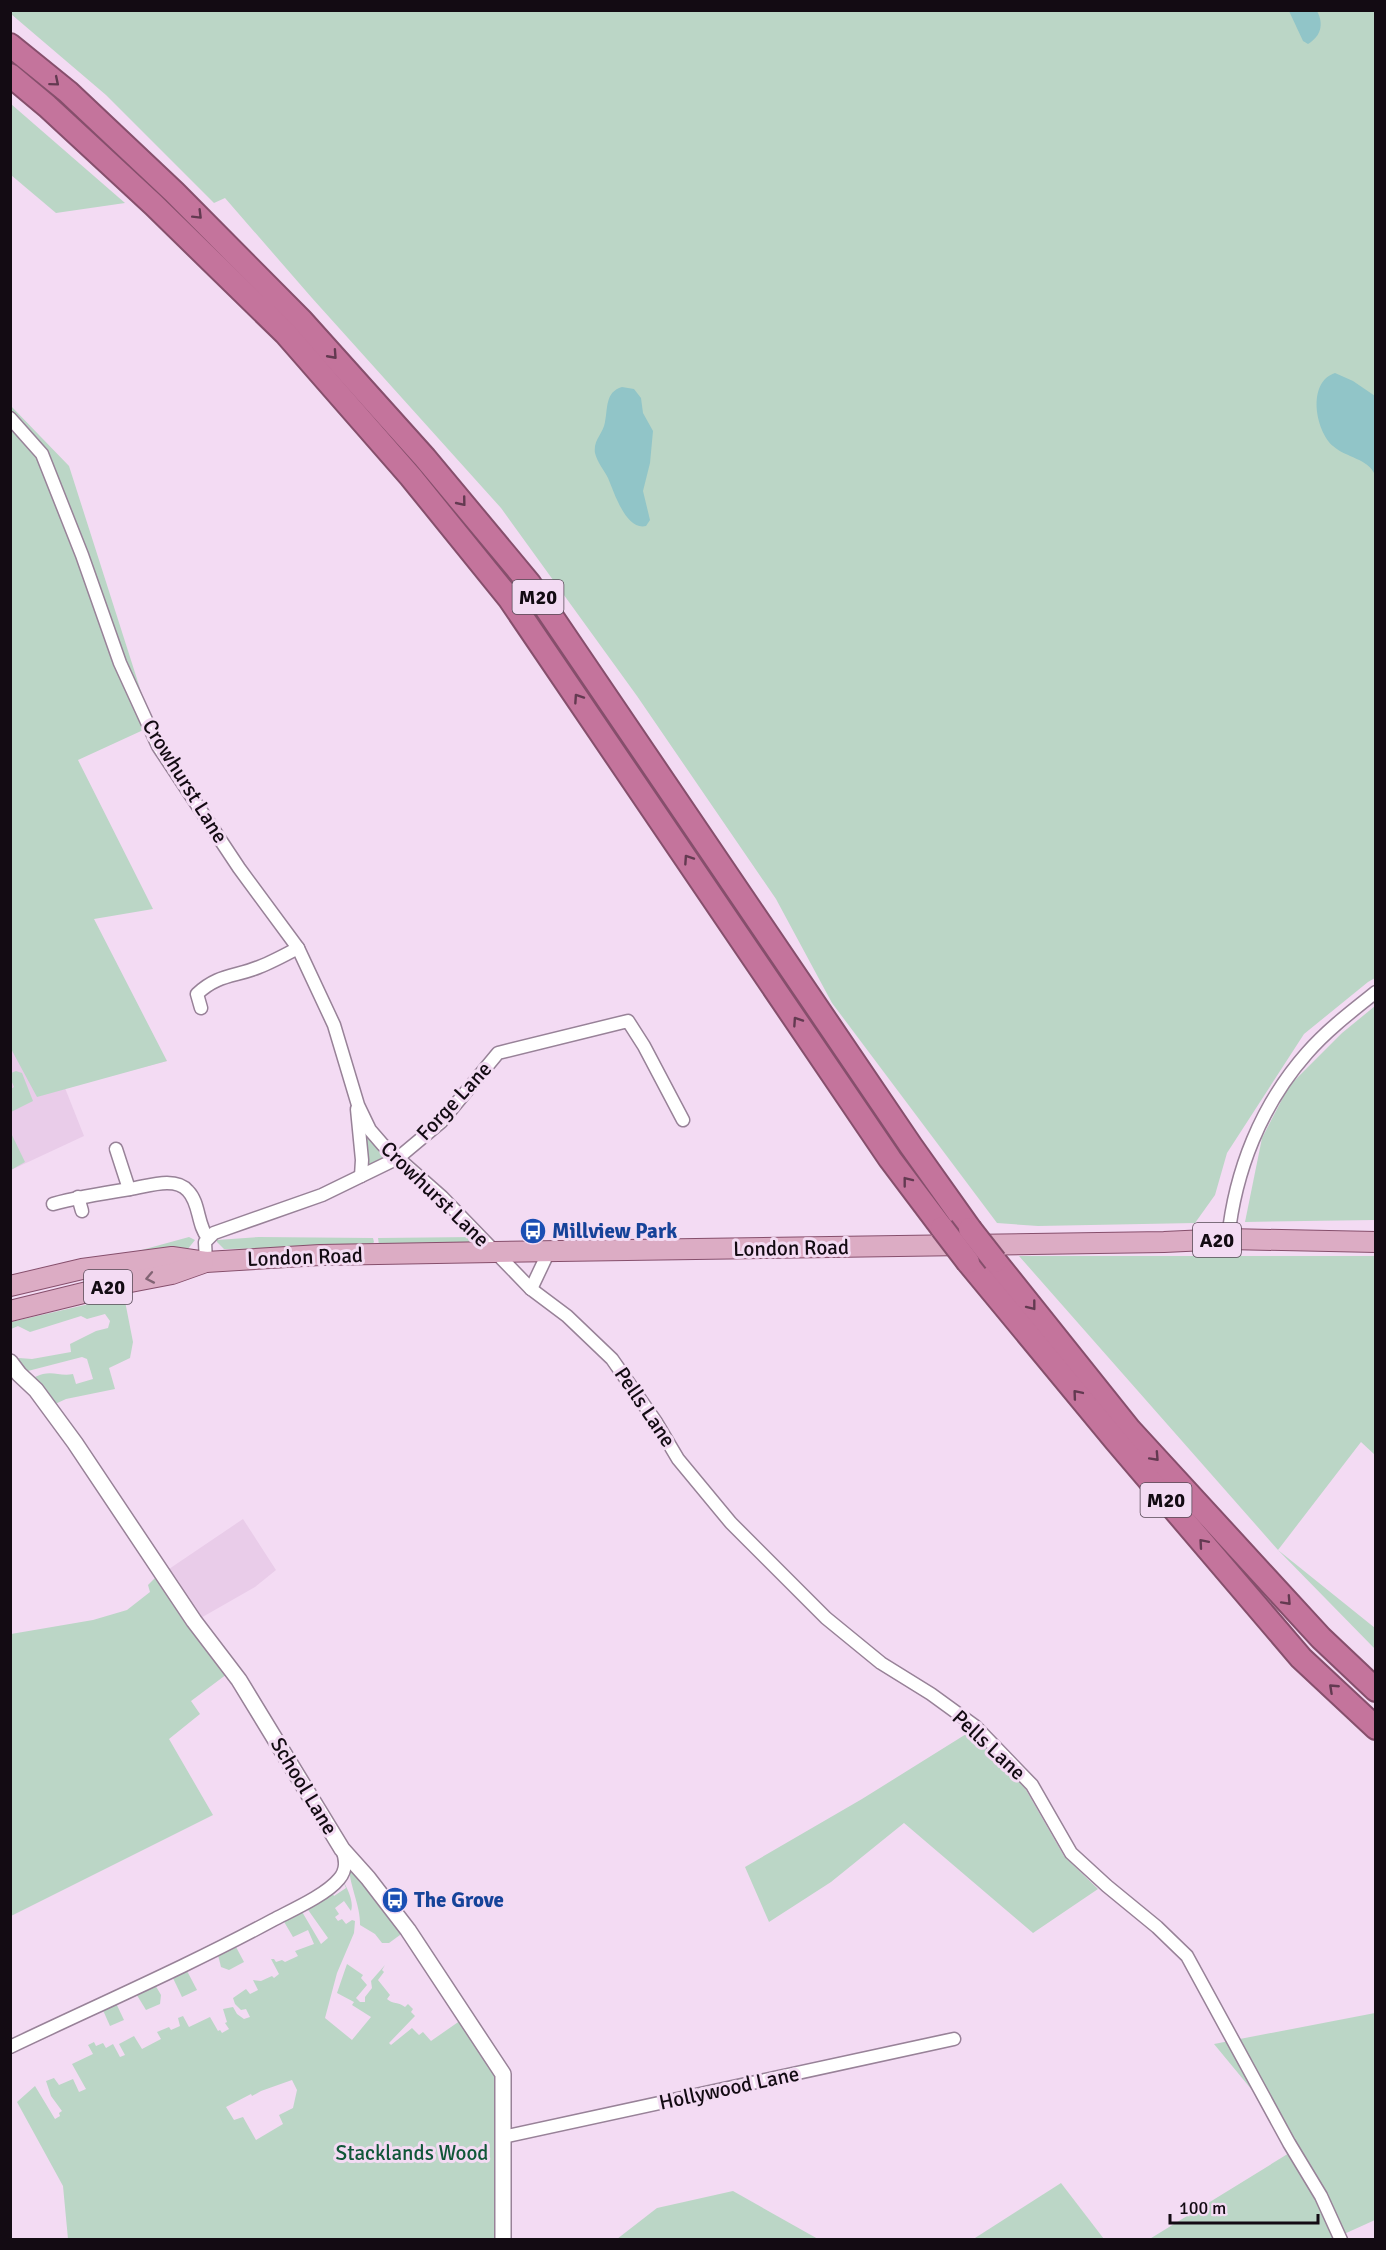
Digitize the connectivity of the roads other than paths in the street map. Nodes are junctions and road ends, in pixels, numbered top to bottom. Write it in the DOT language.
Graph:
graph roads {
  1 [pos="10,45"];
  2 [pos="10,75"];
  3 [pos="10,418"];
  4 [pos="298,948"];
  5 [pos="1376,992"];
  6 [pos="201,1008"];
  7 [pos="358,1105"];
  8 [pos="683,1120"];
  9 [pos="116,1149"];
  10 [pos="398,1158"];
  11 [pos="361,1176"];
  12 [pos="129,1189"];
  13 [pos="78,1197"];
  14 [pos="53,1204"];
  15 [pos="82,1211"];
  16 [pos="208,1238"];
  17 [pos="1228,1239"];
  18 [pos="1376,1242"];
  19 [pos="549,1251"];
  20 [pos="495,1252"];
  21 [pos="206,1262"];
  22 [pos="10,1286"];
  23 [pos="531,1289"];
  24 [pos="47,1302"];
  25 [pos="10,1305"];
  26 [pos="10,1311"];
  27 [pos="10,1362"];
  28 [pos="1376,1690"];
  29 [pos="1376,1728"];
  30 [pos="342,1850"];
  31 [pos="954,2039"];
  32 [pos="10,2047"];
  33 [pos="503,2137"];
  34 [pos="503,2240"];
  35 [pos="1341,2240"];
  1 -- 28 [label="highway, M20, one-way, bridge"];
  29 -- 2 [label="highway, M20, one-way, bridge"];
  3 -- 4 [label="street, Crowhurst Lane"];
  4 -- 6 [label="street"];
  4 -- 7 [label="street, Crowhurst Lane"];
  5 -- 17 [label="street"];
  7 -- 10 [label="street, Crowhurst Lane"];
  7 -- 11 [label="street, Crowhurst Lane"];
  8 -- 10 [label="street, Forge Lane"];
  9 -- 12 [label="street"];
  10 -- 11 [label="street, Forge Lane"];
  10 -- 20 [label="street, Crowhurst Lane"];
  11 -- 16 [label="street, Forge Lane"];
  12 -- 13 [label="street"];
  12 -- 16 [label="street"];
  13 -- 14 [label="street"];
  13 -- 15 [label="street"];
  16 -- 21 [label="street"];
  17 -- 18 [label="main road, London Road / A20"];
  17 -- 19 [label="main road, London Road / A20"];
  19 -- 20 [label="main road, London Road / A20"];
  19 -- 23 [label="street"];
  20 -- 21 [label="main road, London Road / A20"];
  20 -- 23 [label="street, Pells Lane"];
  21 -- 22 [label="main road, London Road / A20"];
  21 -- 24 [label="main road, London Road / A20, one-way"];
  23 -- 35 [label="street, Pells Lane"];
  24 -- 25 [label="street"];
  24 -- 26 [label="main road, London Road / A20"];
  27 -- 30 [label="street, School Lane"];
  30 -- 32 [label="street"];
  30 -- 33 [label="street, School Lane"];
  31 -- 33 [label="street, Hollywood Lane"];
  33 -- 34 [label="street, School Lane"];
}
